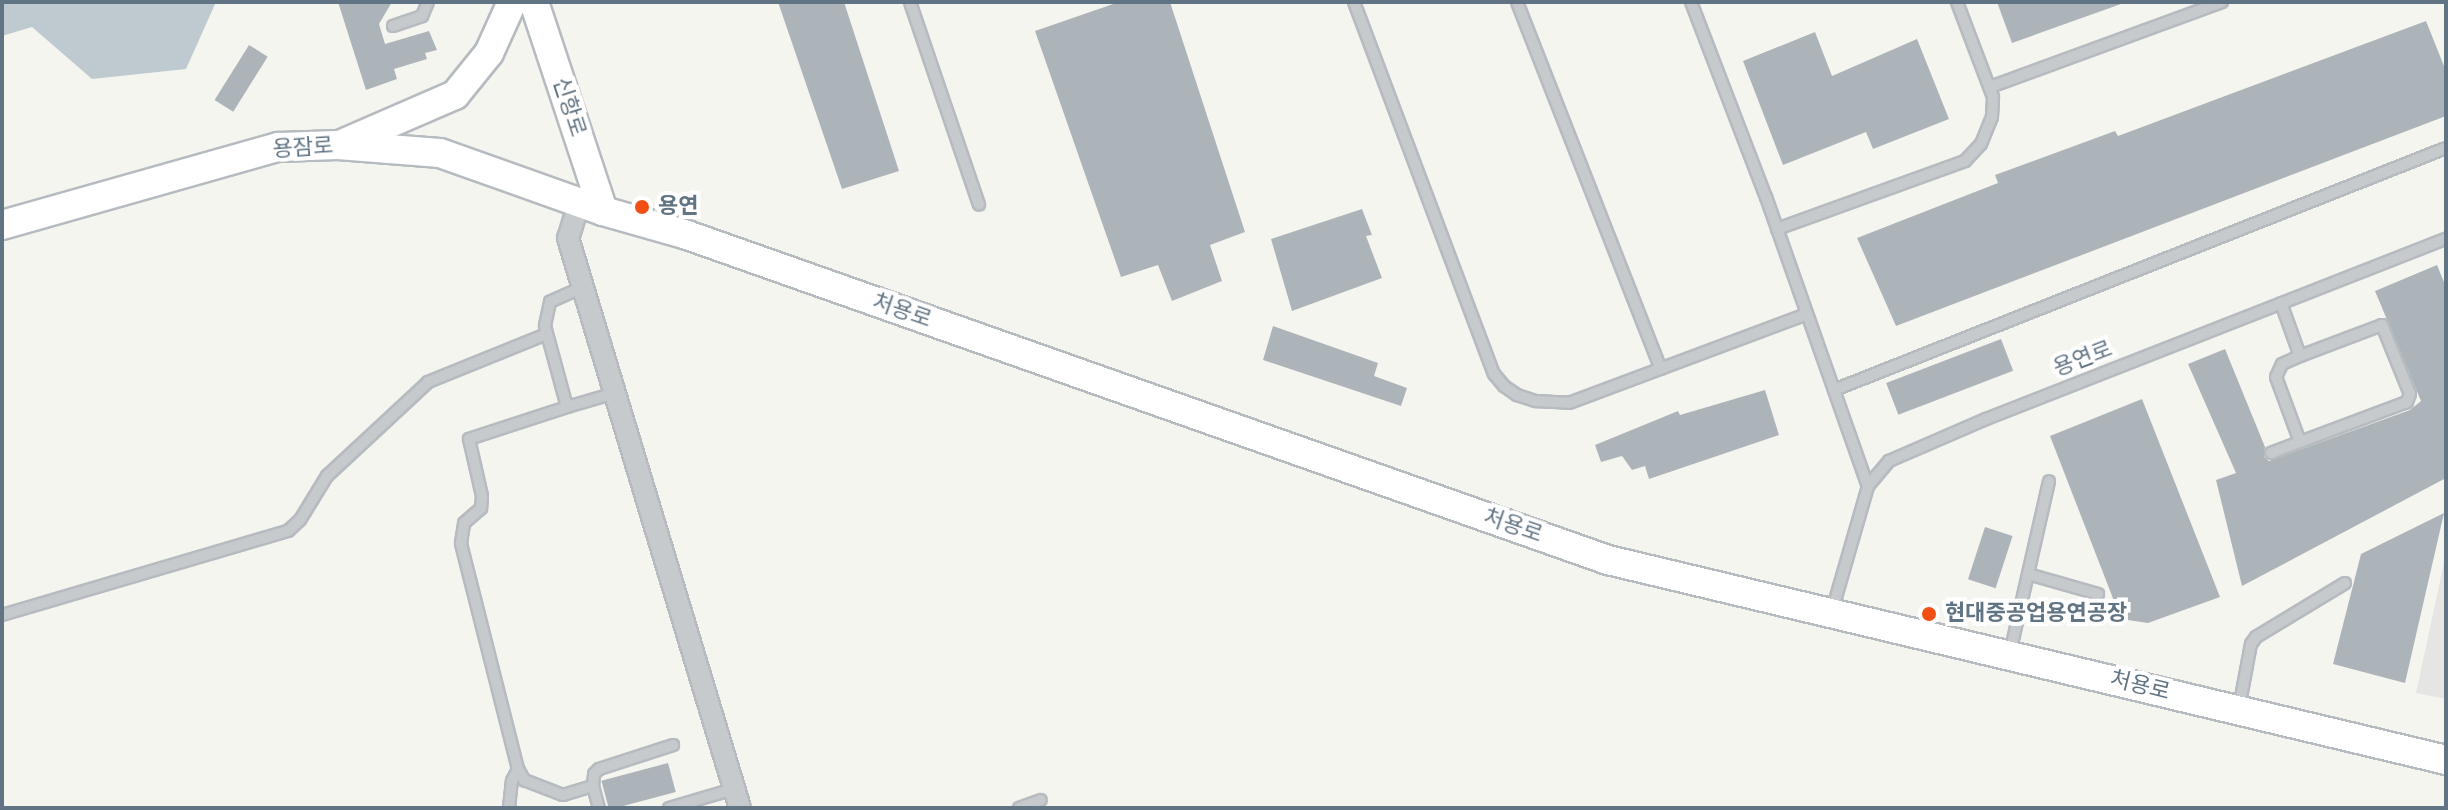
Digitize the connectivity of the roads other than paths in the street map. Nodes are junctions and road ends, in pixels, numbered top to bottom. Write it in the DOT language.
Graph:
graph roads {
  1 [pos="428,2"];
  2 [pos="512,2"];
  3 [pos="534,2"];
  4 [pos="910,2"];
  5 [pos="1354,2"];
  6 [pos="1517,2"];
  7 [pos="1691,2"];
  8 [pos="1957,2"];
  9 [pos="2222,2"];
  10 [pos="393,26"];
  11 [pos="1990,87"];
  12 [pos="338,145"];
  13 [pos="2446,148"];
  14 [pos="979,205"];
  15 [pos="591,207"];
  16 [pos="2,225"];
  17 [pos="1777,229"];
  18 [pos="2446,239"];
  19 [pos="583,287"];
  20 [pos="2281,303"];
  21 [pos="1807,314"];
  22 [pos="547,334"];
  23 [pos="2300,356"];
  24 [pos="1661,369"];
  25 [pos="1834,390"];
  26 [pos="615,393"];
  27 [pos="567,407"];
  28 [pos="2300,442"];
  29 [pos="2271,453"];
  30 [pos="2049,481"];
  31 [pos="1868,486"];
  32 [pos="2028,574"];
  33 [pos="2345,583"];
  34 [pos="2098,594"];
  35 [pos="1832,612"];
  36 [pos="2,615"];
  37 [pos="2009,655"];
  38 [pos="2239,710"];
  39 [pos="673,745"];
  40 [pos="2446,760"];
  41 [pos="518,769"];
  42 [pos="593,786"];
  43 [pos="737,798"];
  44 [pos="1041,800"];
  45 [pos="509,808"];
  46 [pos="599,808"];
  47 [pos="669,808"];
  48 [pos="1019,808"];
  1 -- 10 [label="lane"];
  2 -- 12 [label="street"];
  3 -- 15 [label="street, 신항로"];
  4 -- 14 [label="lane"];
  5 -- 24 [label="lane"];
  6 -- 24 [label="lane"];
  7 -- 17 [label="lane"];
  8 -- 11 [label="lane"];
  9 -- 11 [label="lane"];
  11 -- 17 [label="lane"];
  12 -- 15 [label="street, 용잠로"];
  12 -- 16 [label="street, 용잠로"];
  13 -- 25 [label="lane"];
  15 -- 19 [label="street"];
  15 -- 35 [label="street, 처용로"];
  17 -- 21 [label="lane"];
  18 -- 20 [label="lane, 용연로"];
  19 -- 22 [label="lane"];
  19 -- 26 [label="street"];
  20 -- 23 [label="lane"];
  20 -- 31 [label="lane, 용연로"];
  21 -- 24 [label="lane"];
  21 -- 25 [label="lane"];
  22 -- 27 [label="lane"];
  22 -- 36 [label="lane"];
  23 -- 28 [label="lane"];
  23 -- 28 [label="lane"];
  25 -- 31 [label="lane"];
  26 -- 27 [label="lane"];
  26 -- 43 [label="street"];
  27 -- 41 [label="lane"];
  28 -- 29 [label="lane"];
  30 -- 32 [label="lane"];
  31 -- 35 [label="lane, 용연로"];
  32 -- 34 [label="lane"];
  32 -- 37 [label="lane"];
  33 -- 38 [label="lane"];
  35 -- 37 [label="street, 처용로"];
  37 -- 38 [label="street, 처용로"];
  38 -- 40 [label="street, 처용로"];
  39 -- 42 [label="lane"];
  41 -- 42 [label="lane"];
  41 -- 45 [label="lane"];
  42 -- 46 [label="lane"];
  43 -- 47 [label="lane"];
  44 -- 48 [label="lane"];
}
